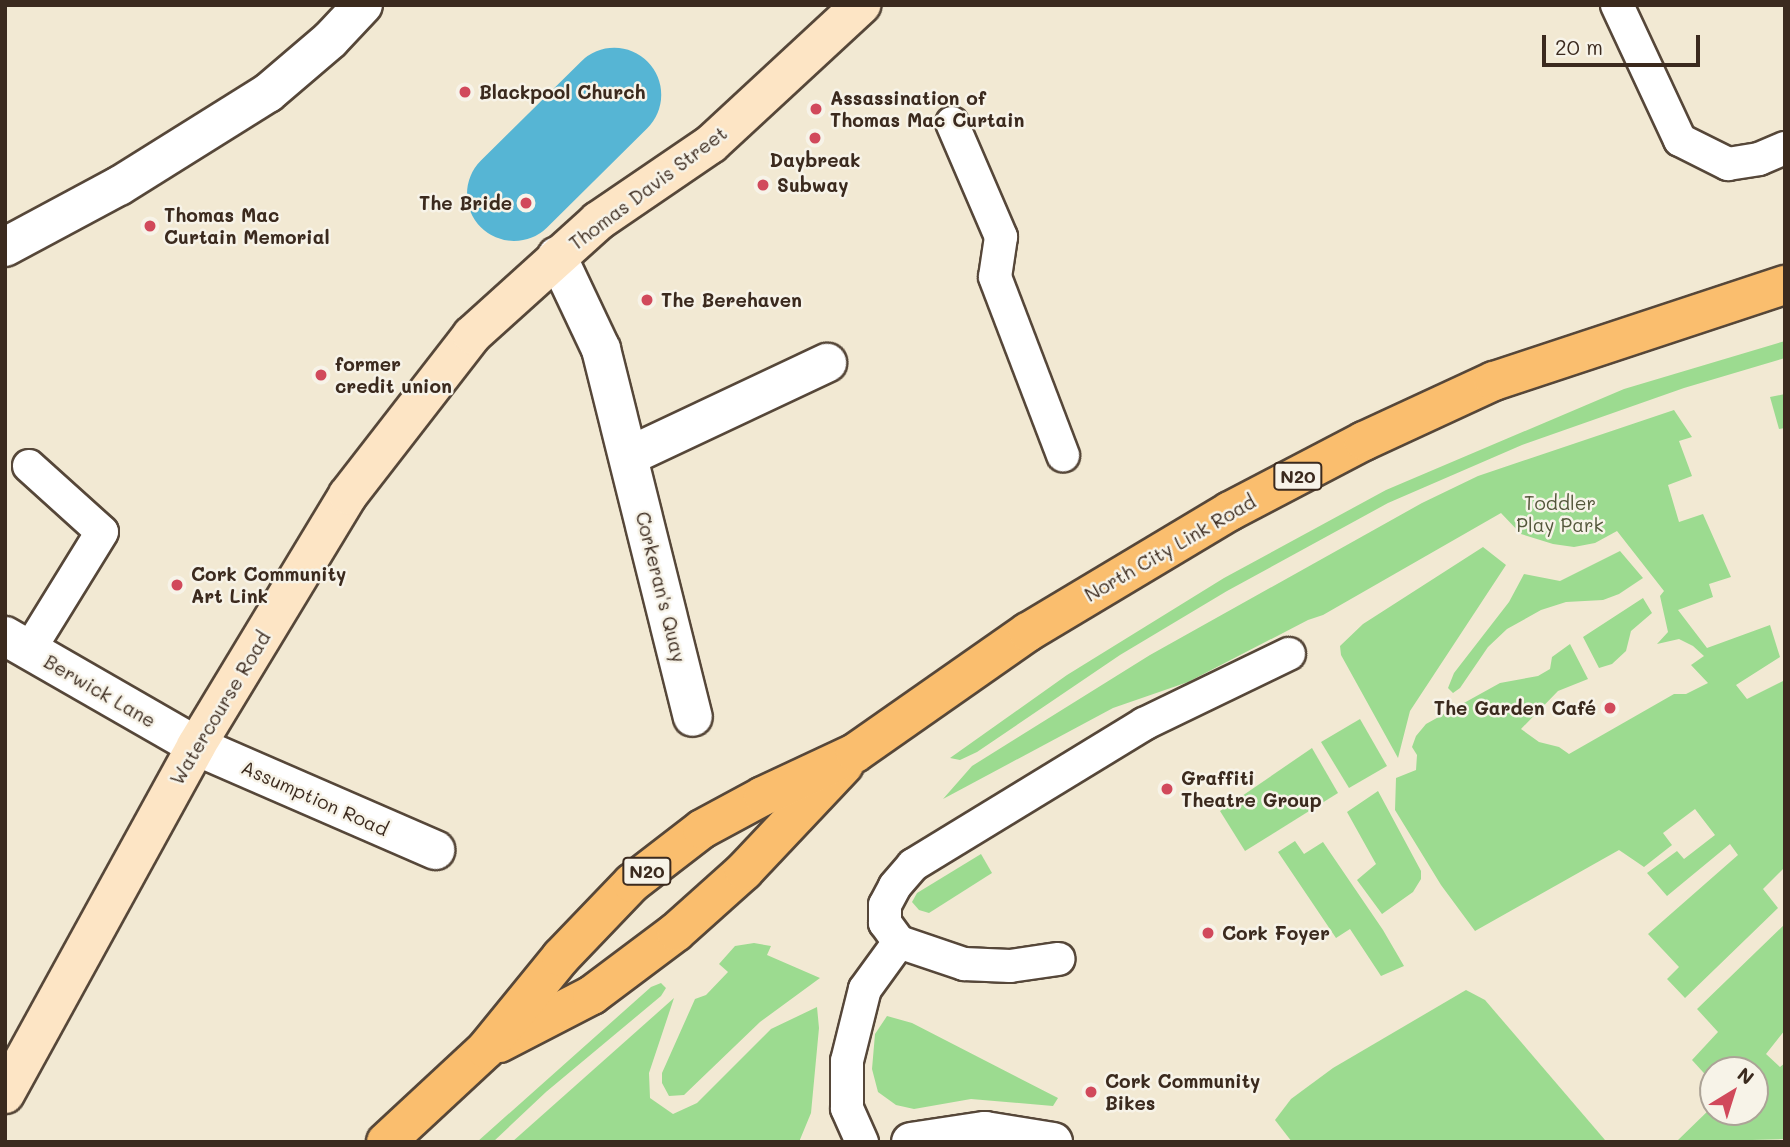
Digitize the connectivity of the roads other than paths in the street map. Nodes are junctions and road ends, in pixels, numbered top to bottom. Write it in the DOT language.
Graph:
graph roads {
  1 [pos="363,5"];
  2 [pos="861,5"];
  3 [pos="1617,5"];
  4 [pos="952,123"];
  5 [pos="1785,148"];
  6 [pos="5,247"];
  7 [pos="557,256"];
  8 [pos="1785,285"];
  9 [pos="827,363"];
  10 [pos="1062,455"];
  11 [pos="628,456"];
  12 [pos="29,466"];
  13 [pos="17,643"];
  14 [pos="1289,654"];
  15 [pos="693,717"];
  16 [pos="196,746"];
  17 [pos="855,753"];
  18 [pos="435,850"];
  19 [pos="899,943"];
  20 [pos="1058,959"];
  21 [pos="486,1049"];
  22 [pos="5,1094"];
  23 [pos="386,1142"];
  24 [pos="862,1142"];
  25 [pos="911,1142"];
  26 [pos="1053,1142"];
  1 -- 6 [label="street"];
  2 -- 7 [label="street, Thomas Davis Street"];
  3 -- 5 [label="lane"];
  4 -- 10 [label="lane"];
  7 -- 11 [label="street, Corkeran's Quay"];
  7 -- 16 [label="street, Watercourse Road"];
  8 -- 17 [label="highway, North City Link Road / N20"];
  9 -- 11 [label="street"];
  11 -- 15 [label="street, Corkeran's Quay"];
  12 -- 13 [label="lane"];
  13 -- 16 [label="street, Berwick Lane"];
  14 -- 19 [label="lane"];
  16 -- 18 [label="street, Assumption Road"];
  16 -- 22 [label="street, Watercourse Road"];
  17 -- 21 [label="highway, North City Link Road / N20"];
  17 -- 21 [label="highway, North City Link Road / N20"];
  19 -- 20 [label="lane"];
  19 -- 24 [label="lane"];
  21 -- 23 [label="highway, North City Link Road / N20"];
  25 -- 26 [label="street"];
}
